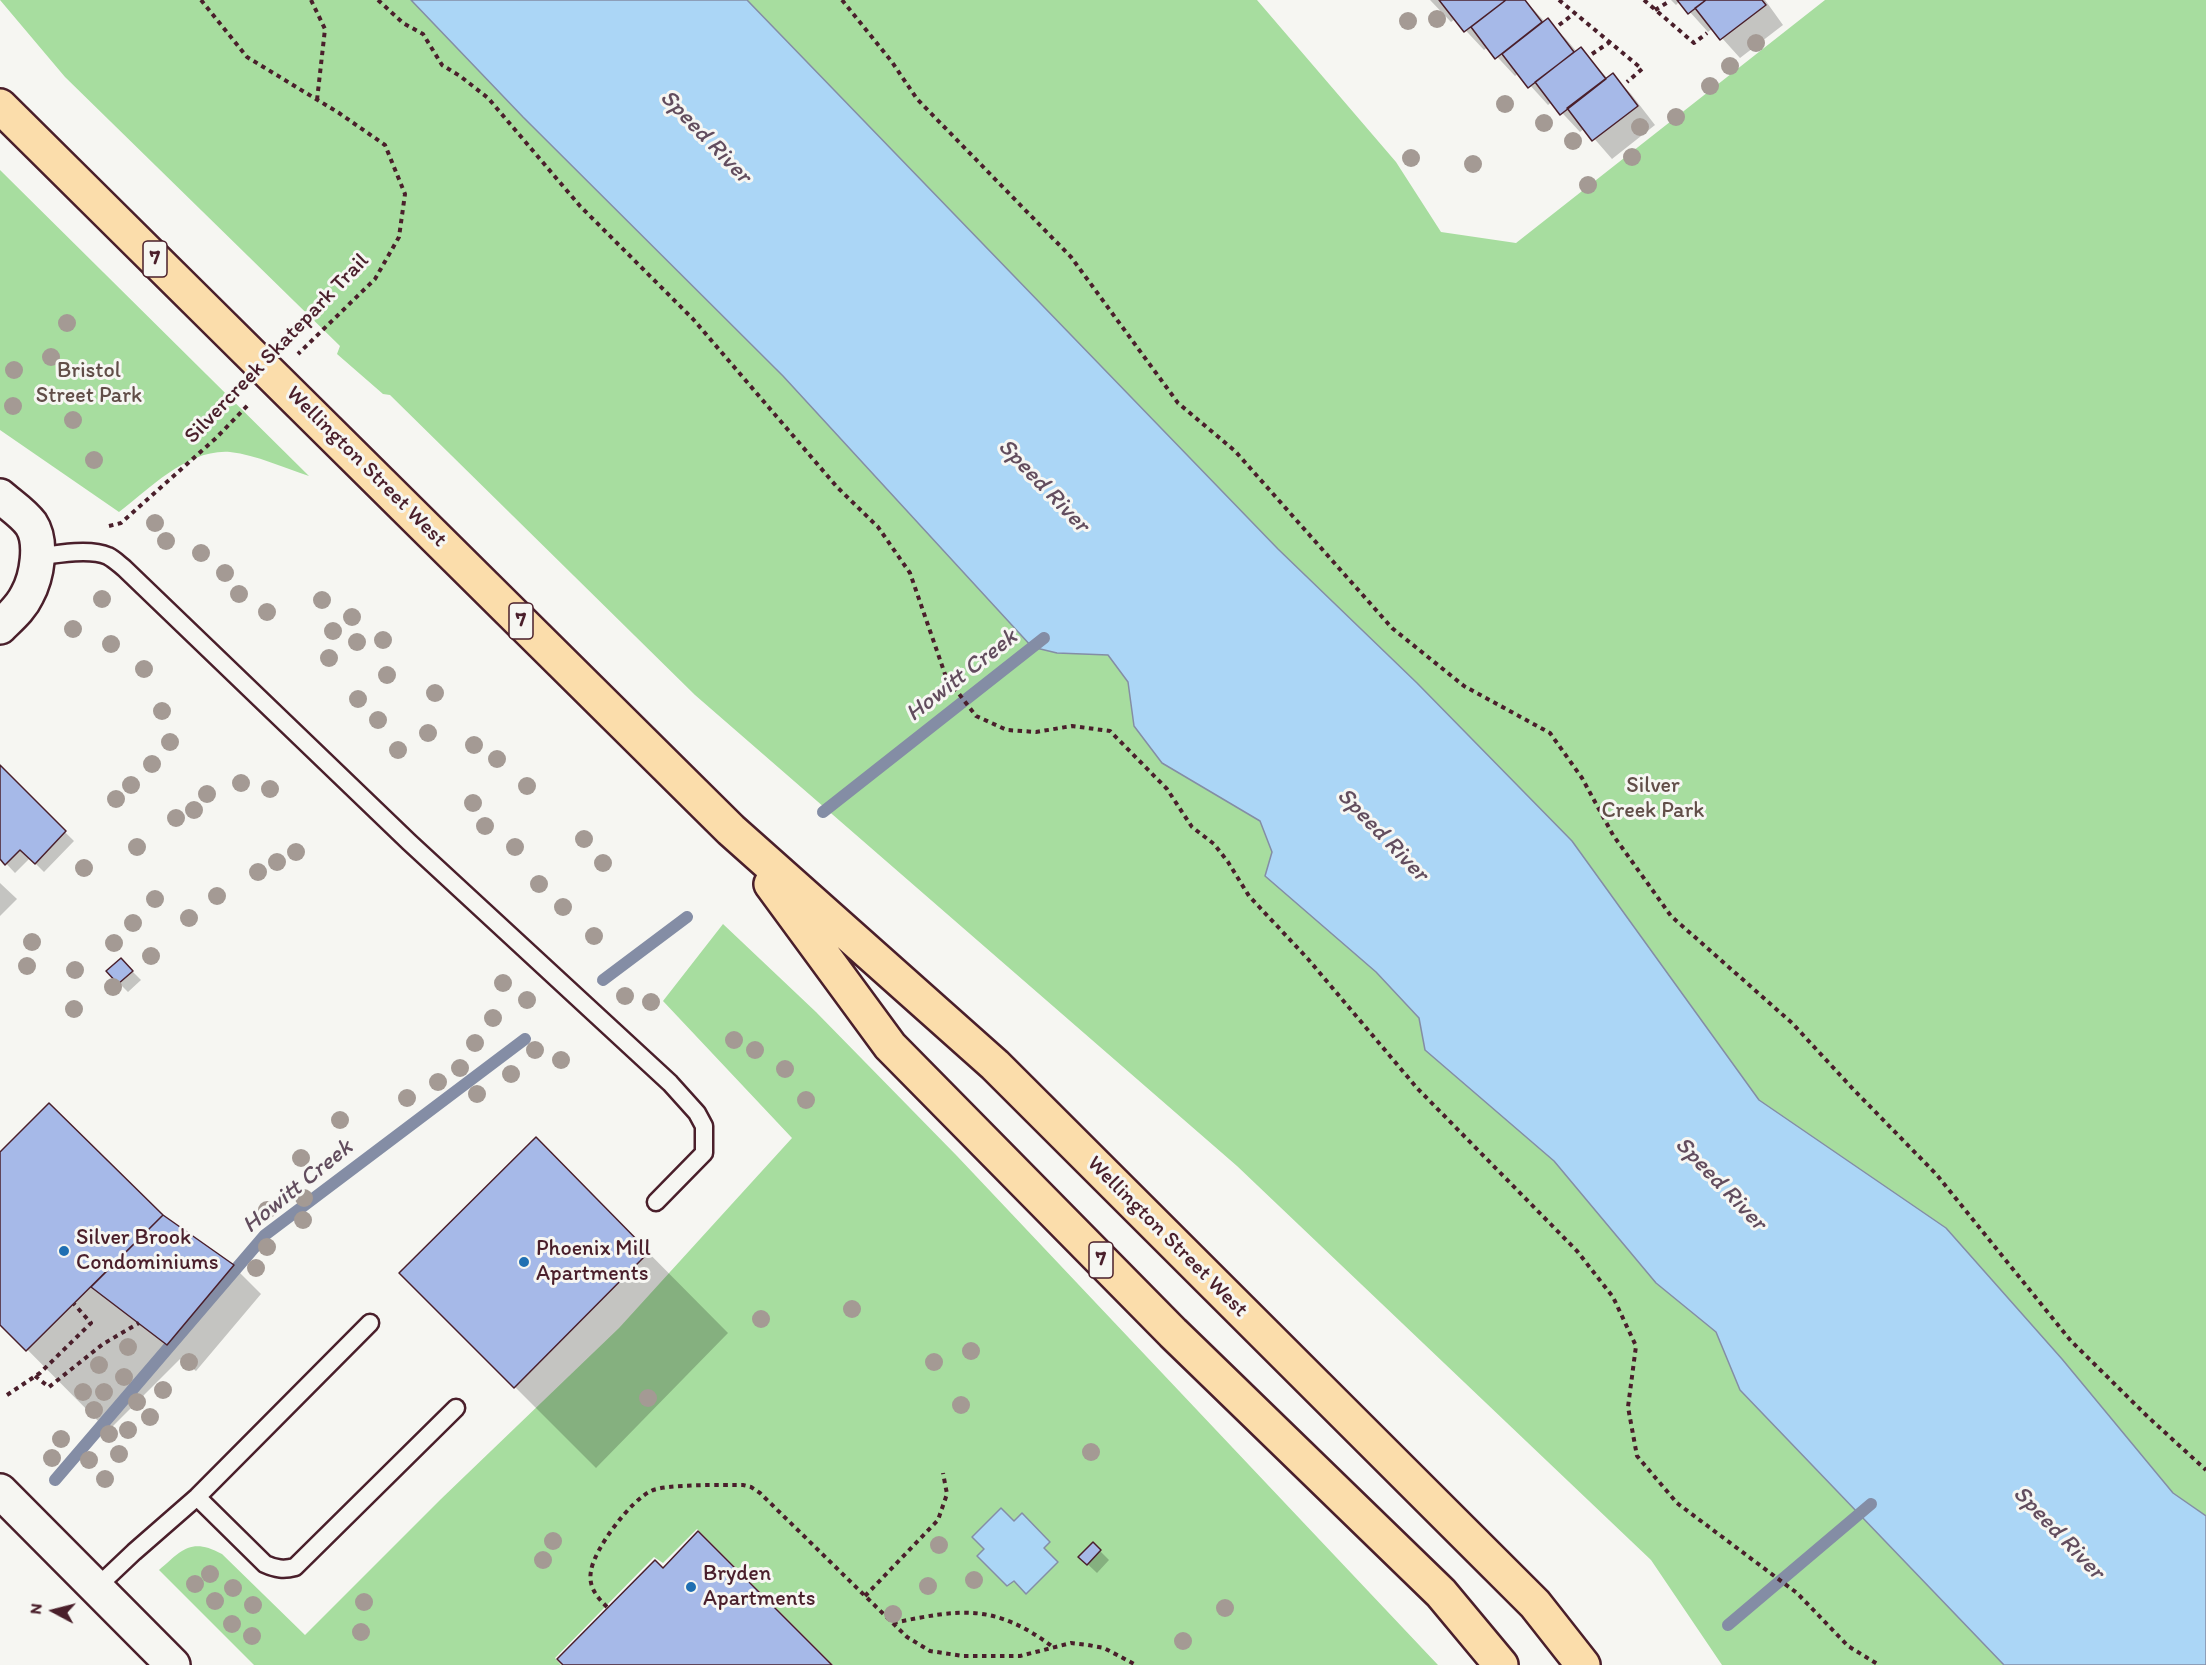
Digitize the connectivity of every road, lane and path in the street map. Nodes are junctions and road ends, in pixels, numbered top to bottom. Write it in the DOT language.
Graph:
graph roads {
  1 [pos="201,0"];
  2 [pos="311,0"];
  3 [pos="378,0"];
  4 [pos="842,0"];
  5 [pos="1559,0"];
  6 [pos="1644,0"];
  7 [pos="1670,1"];
  8 [pos="1655,10"];
  9 [pos="1575,13"];
  10 [pos="1559,25"];
  11 [pos="1707,33"];
  12 [pos="1610,42"];
  13 [pos="1592,54"];
  14 [pos="1627,82"];
  15 [pos="317,100"];
  16 [pos="0,106"];
  17 [pos="275,377"];
  18 [pos="0,496"];
  19 [pos="100,528"];
  20 [pos="37,557"];
  21 [pos="9,618"];
  22 [pos="731,830"];
  23 [pos="656,1202"];
  24 [pos="74,1304"];
  25 [pos="139,1323"];
  26 [pos="370,1323"];
  27 [pos="35,1376"];
  28 [pos="7,1395"];
  29 [pos="456,1408"];
  30 [pos="2206,1470"];
  31 [pos="943,1473"];
  32 [pos="0,1491"];
  33 [pos="197,1497"];
  34 [pos="96,1588"];
  35 [pos="865,1596"];
  36 [pos="608,1607"];
  37 [pos="892,1623"];
  38 [pos="1053,1647"];
  39 [pos="173,1665"];
  40 [pos="1136,1665"];
  41 [pos="1502,1665"];
  42 [pos="1583,1665"];
  43 [pos="1879,1665"];
  1 -- 15 [label="path, Silvercreek Skatepark Trail"];
  2 -- 15 [label="path"];
  3 -- 43 [label="path"];
  4 -- 30 [label="path"];
  5 -- 9 [label="path"];
  6 -- 8 [label="path"];
  7 -- 8 [label="path"];
  8 -- 11 [label="path"];
  9 -- 10 [label="path"];
  9 -- 12 [label="path"];
  12 -- 13 [label="path"];
  12 -- 14 [label="path"];
  15 -- 17 [label="path, Silvercreek Skatepark Trail"];
  16 -- 17 [label="main road, Wellington Street West / 7"];
  17 -- 19 [label="path, Silvercreek Skatepark Trail"];
  17 -- 22 [label="main road, Wellington Street West / 7"];
  18 -- 20 [label="street"];
  20 -- 21 [label="street"];
  20 -- 23 [label="lane"];
  22 -- 41 [label="main road, Wellington Street West / 7"];
  22 -- 42 [label="main road, Wellington Street West / 7"];
  24 -- 27 [label="path"];
  25 -- 27 [label="path"];
  26 -- 33 [label="lane"];
  27 -- 28 [label="path"];
  29 -- 33 [label="lane"];
  31 -- 35 [label="path"];
  32 -- 34 [label="street"];
  33 -- 34 [label="lane"];
  34 -- 39 [label="street"];
  35 -- 36 [label="path"];
  35 -- 37 [label="path"];
  37 -- 38 [label="path"];
  37 -- 38 [label="path"];
  38 -- 40 [label="path"];
}
